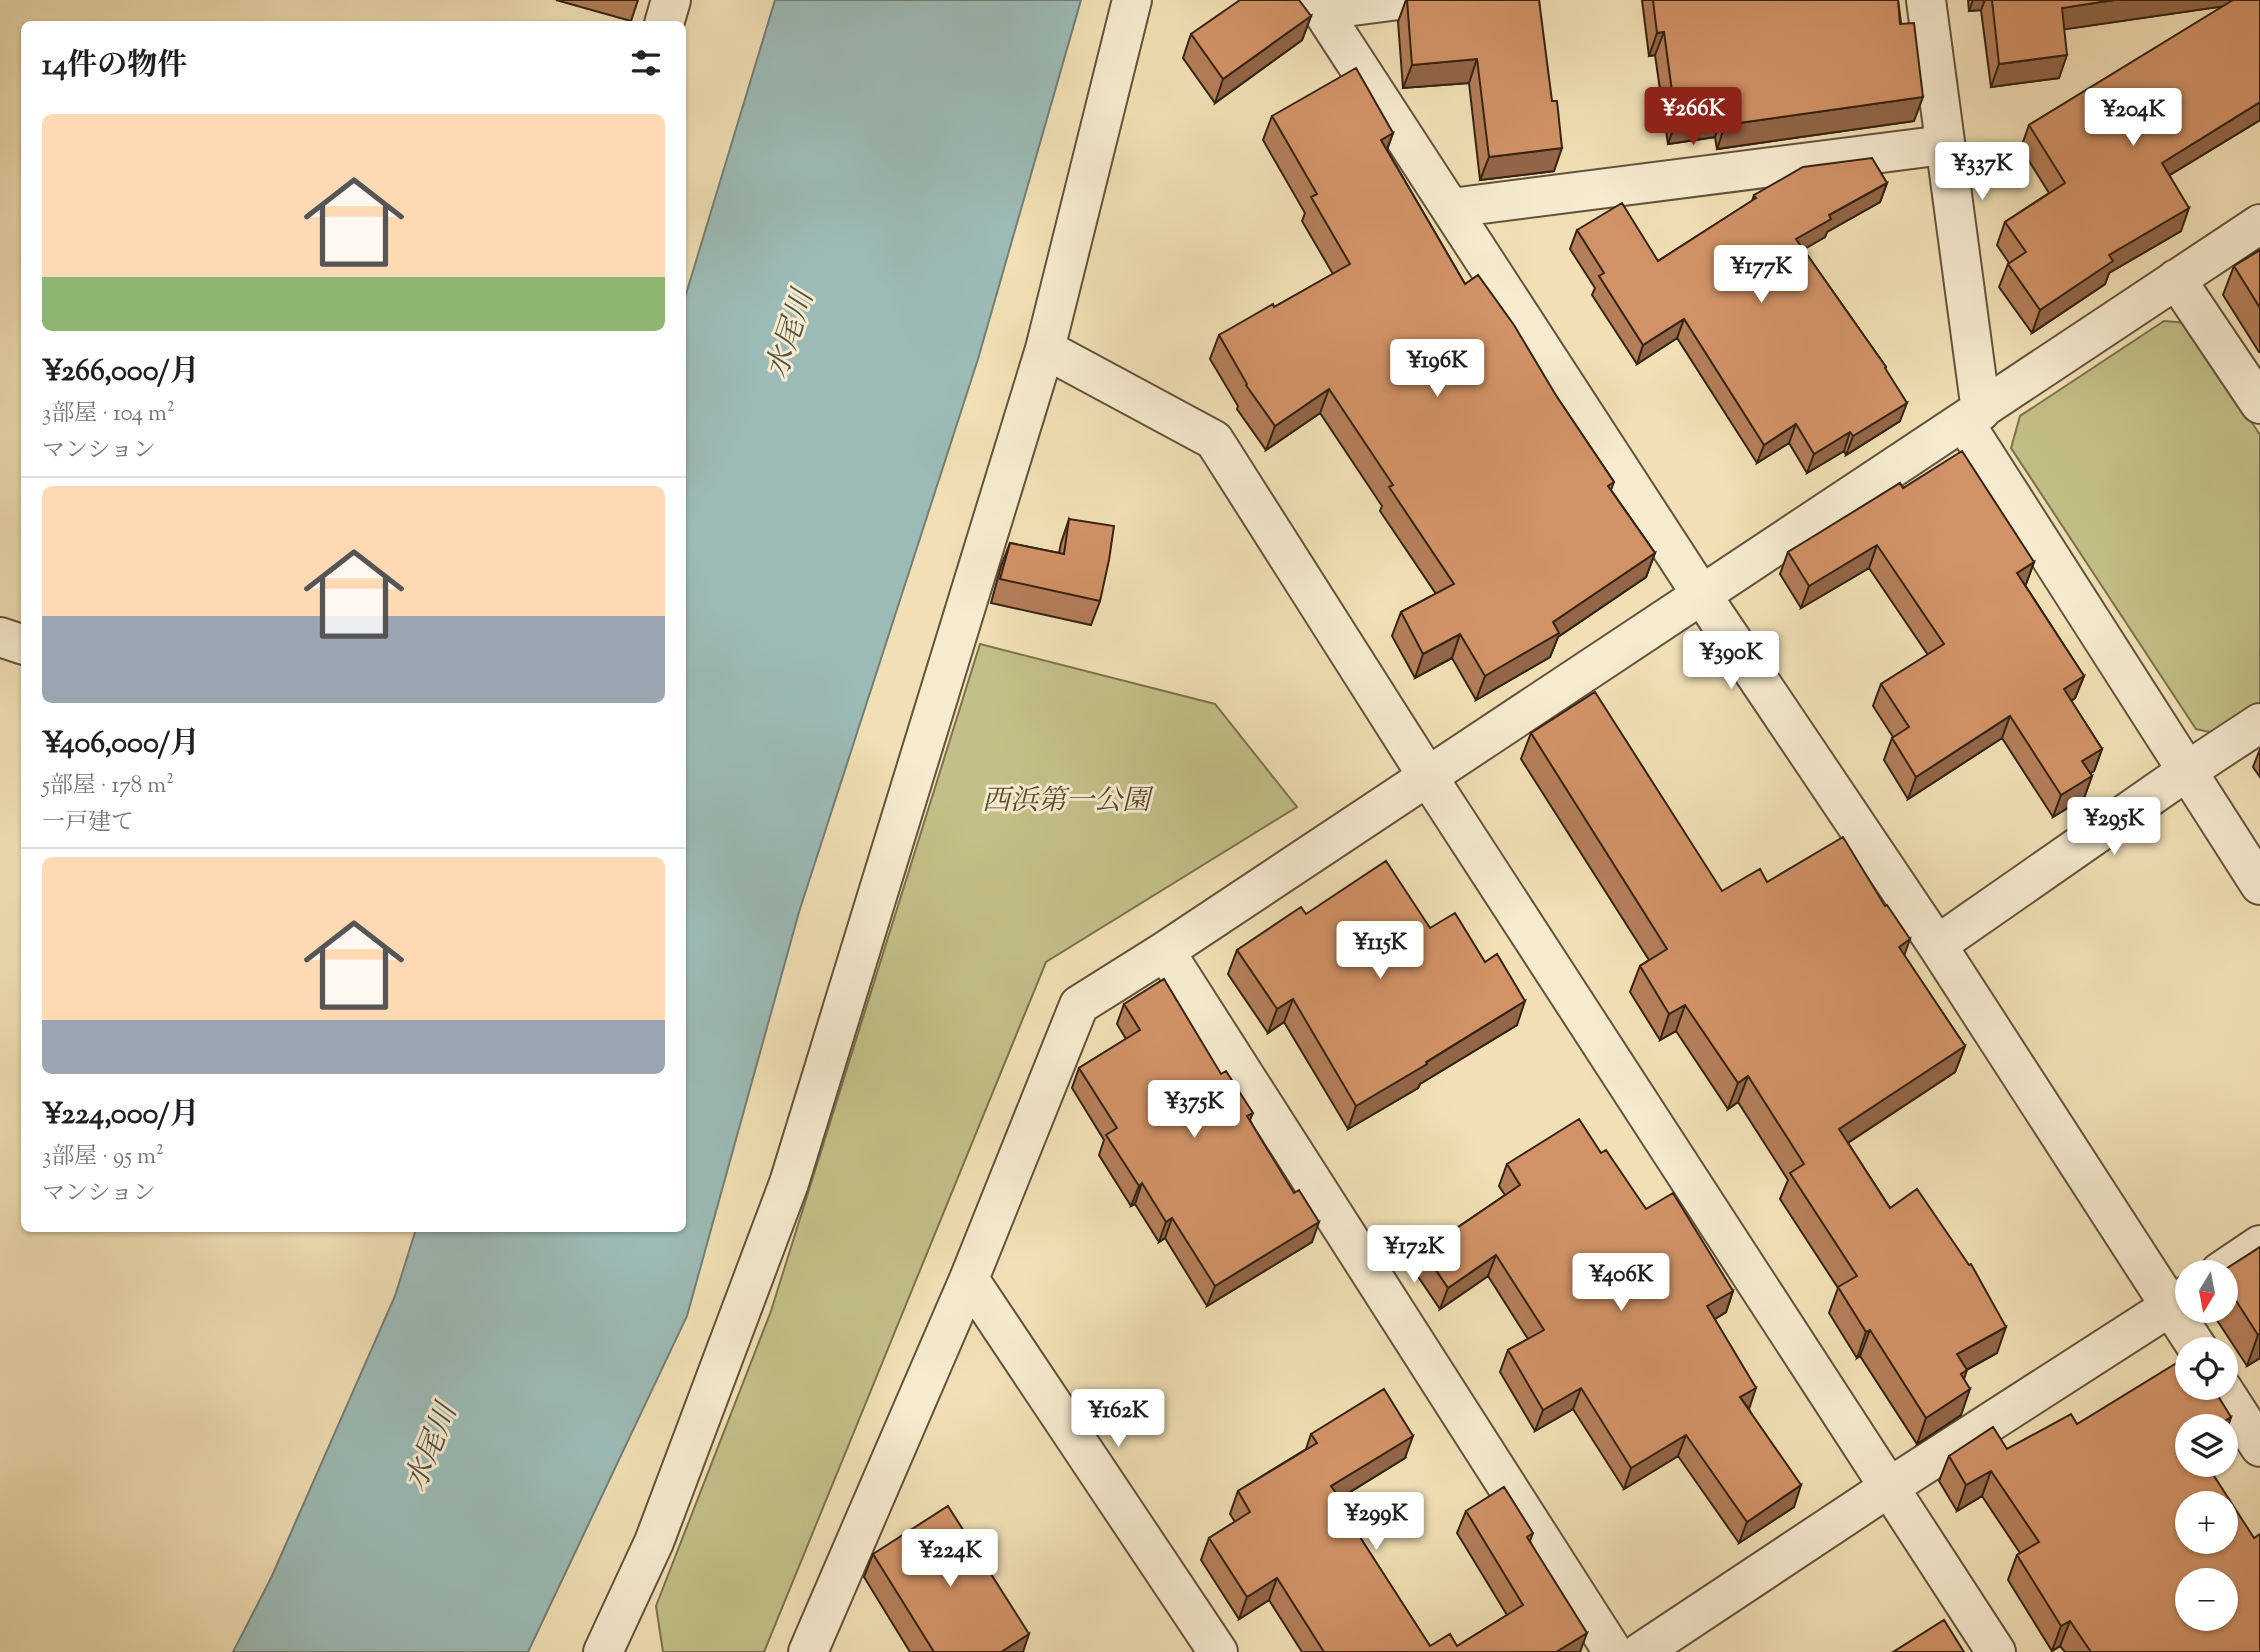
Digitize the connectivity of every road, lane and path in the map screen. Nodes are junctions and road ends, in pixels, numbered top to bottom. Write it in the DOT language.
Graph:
graph roads {
  1 [pos="671,0"];
  2 [pos="1132,0"];
  3 [pos="1399,0"];
  4 [pos="1926,0"];
  5 [pos="1318,5"];
  6 [pos="665,21"];
  7 [pos="1944,145"];
  8 [pos="1451,208"];
  9 [pos="2260,224"];
  10 [pos="2176,279"];
  11 [pos="1045,349"];
  12 [pos="2260,404"];
  13 [pos="1972,416"];
  14 [pos="1701,594"];
  15 [pos="0,637"];
  16 [pos="21,644"];
  17 [pos="2260,723"];
  18 [pos="2187,771"];
  19 [pos="1428,777"];
  20 [pos="2260,885"];
  21 [pos="1937,945"];
  22 [pos="1165,951"];
  23 [pos="2260,1245"];
  24 [pos="2238,1260"];
  25 [pos="969,1279"];
  26 [pos="2175,1294"];
  27 [pos="2175,1303"];
  28 [pos="2230,1400"];
  29 [pos="2260,1447"];
  30 [pos="1888,1488"];
  31 [pos="603,1652"];
  32 [pos="808,1652"];
  33 [pos="1218,1652"];
  34 [pos="1613,1652"];
  35 [pos="1641,1652"];
  36 [pos="1996,1652"];
  1 -- 6 [label="street"];
  2 -- 11 [label="street"];
  3 -- 5 [label="street"];
  4 -- 7 [label="street"];
  5 -- 8 [label="street"];
  7 -- 8 [label="street"];
  7 -- 13 [label="street"];
  8 -- 14 [label="street"];
  9 -- 10 [label="street"];
  10 -- 12 [label="street"];
  10 -- 13 [label="street"];
  11 -- 19 [label="street"];
  11 -- 31 [label="street"];
  13 -- 14 [label="street"];
  13 -- 18 [label="street"];
  14 -- 19 [label="street"];
  14 -- 21 [label="street"];
  15 -- 16 [label="street"];
  17 -- 18 [label="street"];
  18 -- 20 [label="street"];
  18 -- 21 [label="street"];
  19 -- 22 [label="street"];
  19 -- 30 [label="street"];
  21 -- 26 [label="street"];
  22 -- 25 [label="street"];
  22 -- 34 [label="street"];
  23 -- 24 [label="street"];
  25 -- 32 [label="street"];
  25 -- 33 [label="street"];
  27 -- 30 [label="street"];
  28 -- 29 [label="street"];
  30 -- 35 [label="street"];
  30 -- 36 [label="street"];
}
